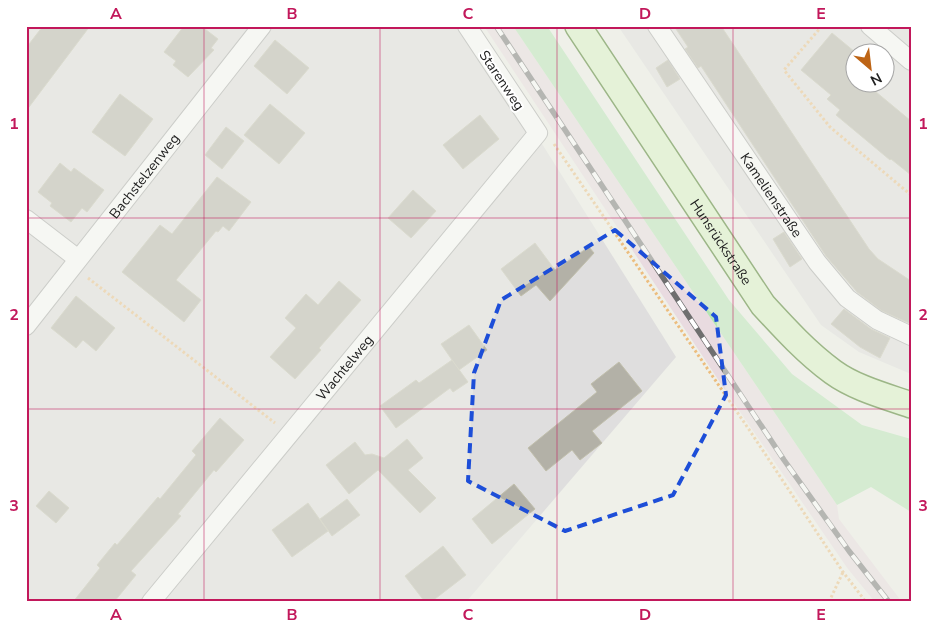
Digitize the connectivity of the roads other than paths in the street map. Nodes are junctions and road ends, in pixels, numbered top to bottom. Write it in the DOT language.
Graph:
graph roads {
  1 [pos="262,26"];
  2 [pos="467,26"];
  3 [pos="578,26"];
  4 [pos="657,26"];
  5 [pos="870,26"];
  6 [pos="911,61"];
  7 [pos="538,133"];
  8 [pos="26,219"];
  9 [pos="76,262"];
  10 [pos="26,326"];
  11 [pos="911,336"];
  12 [pos="911,405"];
  13 [pos="151,602"];
  1 -- 9 [label="street, Bachstelzenweg"];
  2 -- 7 [label="street, Starenweg"];
  3 -- 12 [label="main road, Hunsrückstraße"];
  4 -- 11 [label="street, Kamelienstraße"];
  5 -- 6 [label="street"];
  7 -- 13 [label="street, Wachtelweg"];
  8 -- 9 [label="street"];
  9 -- 10 [label="street, Bachstelzenweg"];
}
